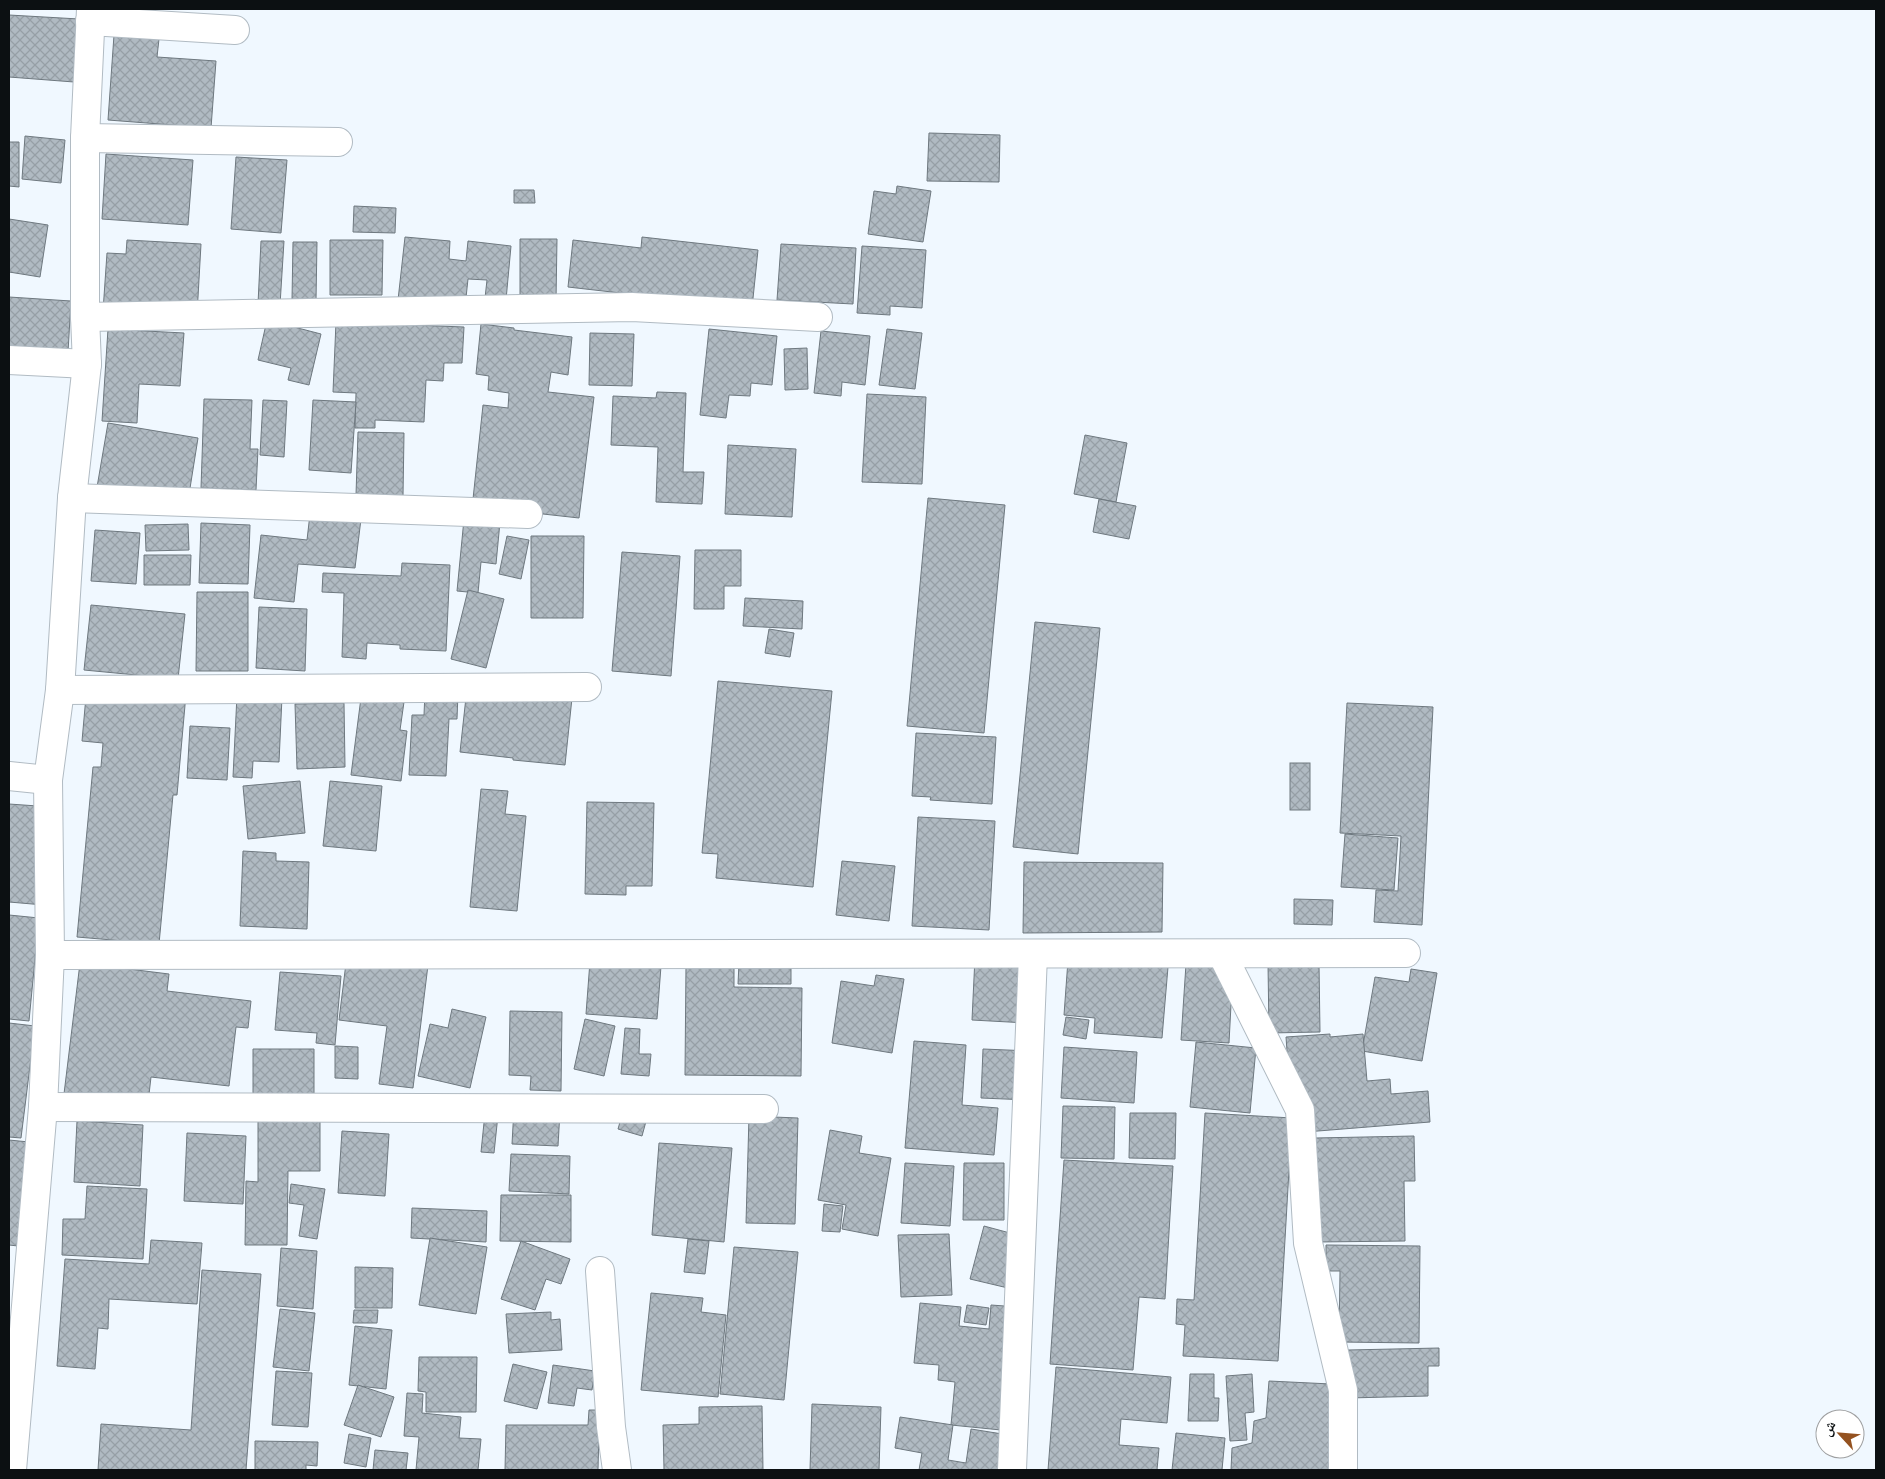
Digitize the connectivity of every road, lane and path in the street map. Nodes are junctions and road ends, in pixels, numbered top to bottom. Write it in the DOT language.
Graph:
graph roads {
  1 [pos="90,15"];
  2 [pos="235,30"];
  3 [pos="85,138"];
  4 [pos="338,142"];
  5 [pos="85,317"];
  6 [pos="818,317"];
  7 [pos="9,360"];
  8 [pos="87,364"];
  9 [pos="72,498"];
  10 [pos="528,514"];
  11 [pos="587,687"];
  12 [pos="60,690"];
  13 [pos="9,776"];
  14 [pos="48,780"];
  15 [pos="1406,953"];
  16 [pos="1222,954"];
  17 [pos="50,955"];
  18 [pos="1033,955"];
  19 [pos="43,1107"];
  20 [pos="764,1109"];
  21 [pos="600,1271"];
  22 [pos="12,1470"];
  23 [pos="617,1470"];
  24 [pos="1012,1470"];
  25 [pos="1343,1470"];
  1 -- 2 [label="street"];
  1 -- 3 [label="street"];
  3 -- 4 [label="street"];
  3 -- 5 [label="street"];
  5 -- 6 [label="street"];
  5 -- 8 [label="street"];
  7 -- 8 [label="street"];
  8 -- 9 [label="street"];
  9 -- 10 [label="street"];
  9 -- 12 [label="street"];
  11 -- 12 [label="street"];
  12 -- 14 [label="street"];
  13 -- 14 [label="street"];
  14 -- 17 [label="street"];
  15 -- 16 [label="street"];
  16 -- 18 [label="street"];
  16 -- 25 [label="street"];
  17 -- 18 [label="street"];
  17 -- 19 [label="street"];
  18 -- 24 [label="street"];
  19 -- 20 [label="street"];
  19 -- 22 [label="street"];
  21 -- 23 [label="street"];
}
